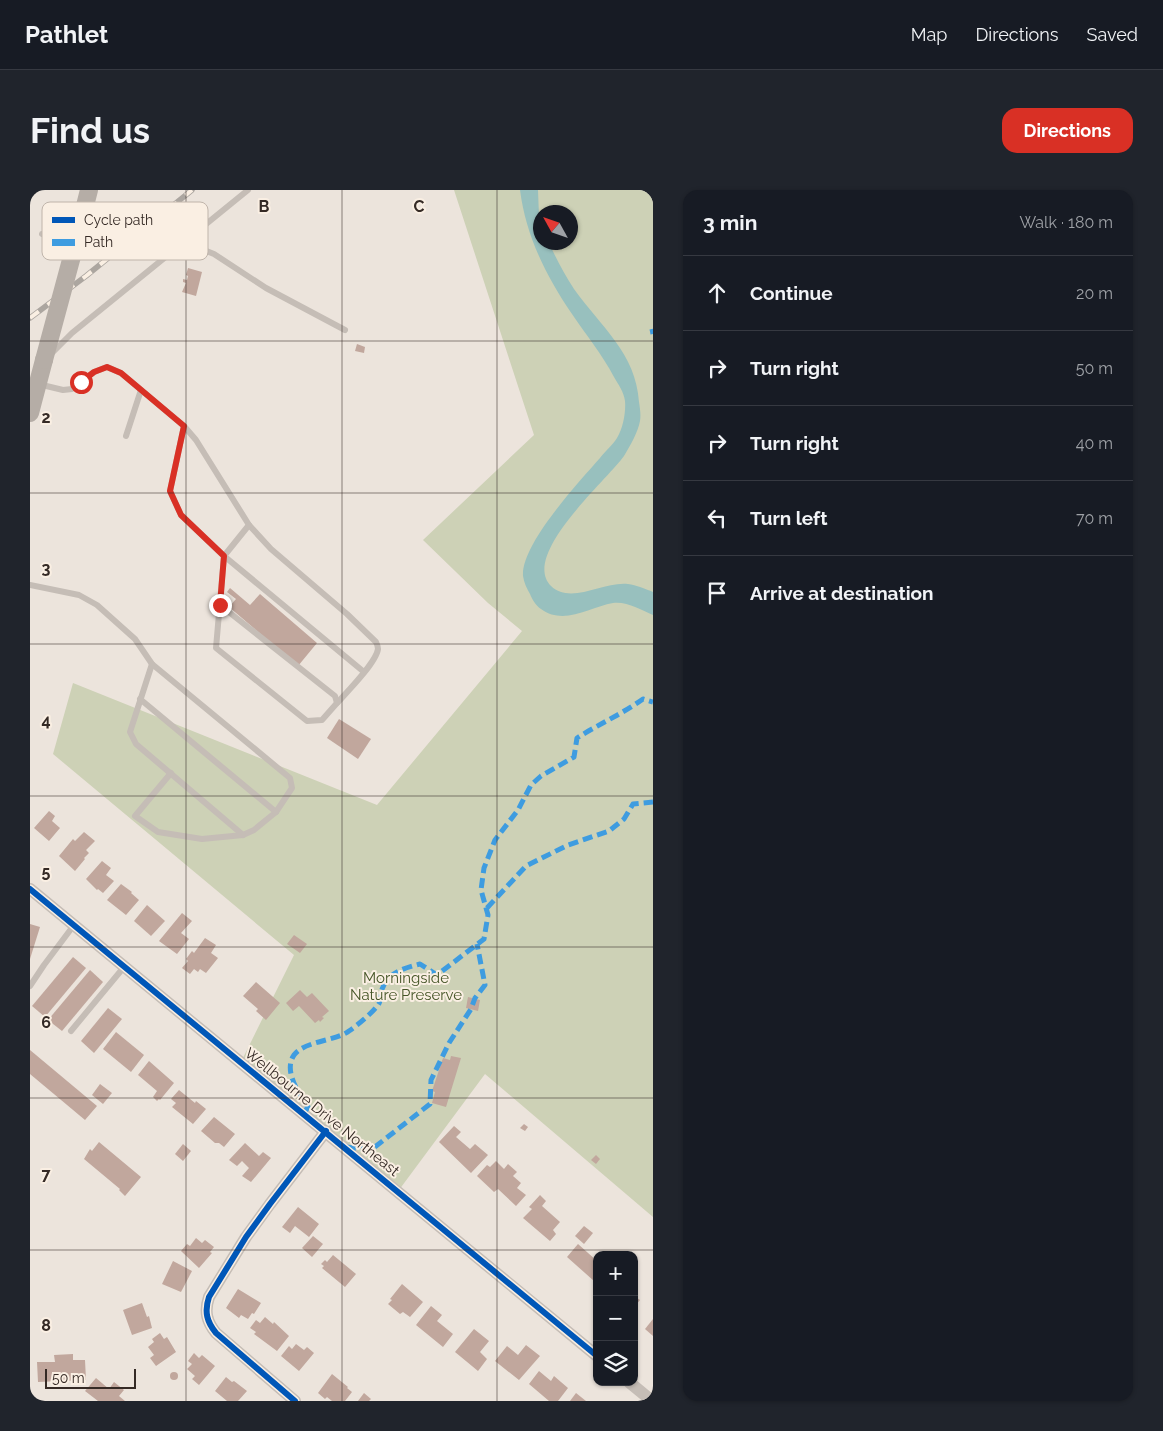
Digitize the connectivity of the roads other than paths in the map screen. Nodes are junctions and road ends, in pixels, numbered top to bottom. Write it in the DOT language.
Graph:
graph roads {
  1 [pos="248,190"];
  2 [pos="208,222"];
  3 [pos="208,252"];
  4 [pos="70,260"];
  5 [pos="162,260"];
  6 [pos="345,330"];
  7 [pos="44,360"];
  8 [pos="36,381"];
  9 [pos="141,390"];
  10 [pos="30,414"];
  11 [pos="184,426"];
  12 [pos="126,436"];
  13 [pos="249,525"];
  14 [pos="224,556"];
  15 [pos="30,585"];
  16 [pos="220,605"];
  17 [pos="152,664"];
  18 [pos="364,672"];
  19 [pos="140,699"];
  20 [pos="337,703"];
  21 [pos="171,773"];
  22 [pos="276,812"];
  23 [pos="243,834"];
  24 [pos="30,889"];
  25 [pos="74,925"];
  26 [pos="124,966"];
  27 [pos="30,986"];
  28 [pos="71,1031"];
  29 [pos="326,1131"];
  30 [pos="593,1353"];
  31 [pos="634,1386"];
  32 [pos="295,1401"];
  33 [pos="652,1401"];
  1 -- 2 [label="lane"];
  3 -- 6 [label="lane"];
  4 -- 7 [label="main road, bridge"];
  5 -- 7 [label="lane"];
  7 -- 8 [label="main road"];
  8 -- 9 [label="lane"];
  8 -- 10 [label="main road"];
  9 -- 11 [label="lane"];
  9 -- 12 [label="lane"];
  11 -- 13 [label="lane"];
  11 -- 14 [label="lane"];
  13 -- 14 [label="lane"];
  13 -- 18 [label="lane"];
  14 -- 16 [label="lane"];
  14 -- 18 [label="lane"];
  15 -- 17 [label="lane"];
  16 -- 20 [label="lane"];
  16 -- 20 [label="lane"];
  17 -- 19 [label="lane"];
  17 -- 22 [label="lane"];
  18 -- 20 [label="lane"];
  19 -- 21 [label="lane"];
  19 -- 22 [label="lane"];
  21 -- 23 [label="lane"];
  21 -- 23 [label="lane"];
  22 -- 23 [label="lane"];
  24 -- 25 [label="street, Wellbourne Drive Northeast"];
  25 -- 26 [label="street, Wellbourne Drive Northeast"];
  25 -- 27 [label="lane"];
  26 -- 28 [label="lane"];
  26 -- 29 [label="street, Wellbourne Drive Northeast"];
  29 -- 30 [label="street, Wellbourne Drive Northeast"];
  29 -- 32 [label="street"];
  31 -- 33 [label="street"];
}
